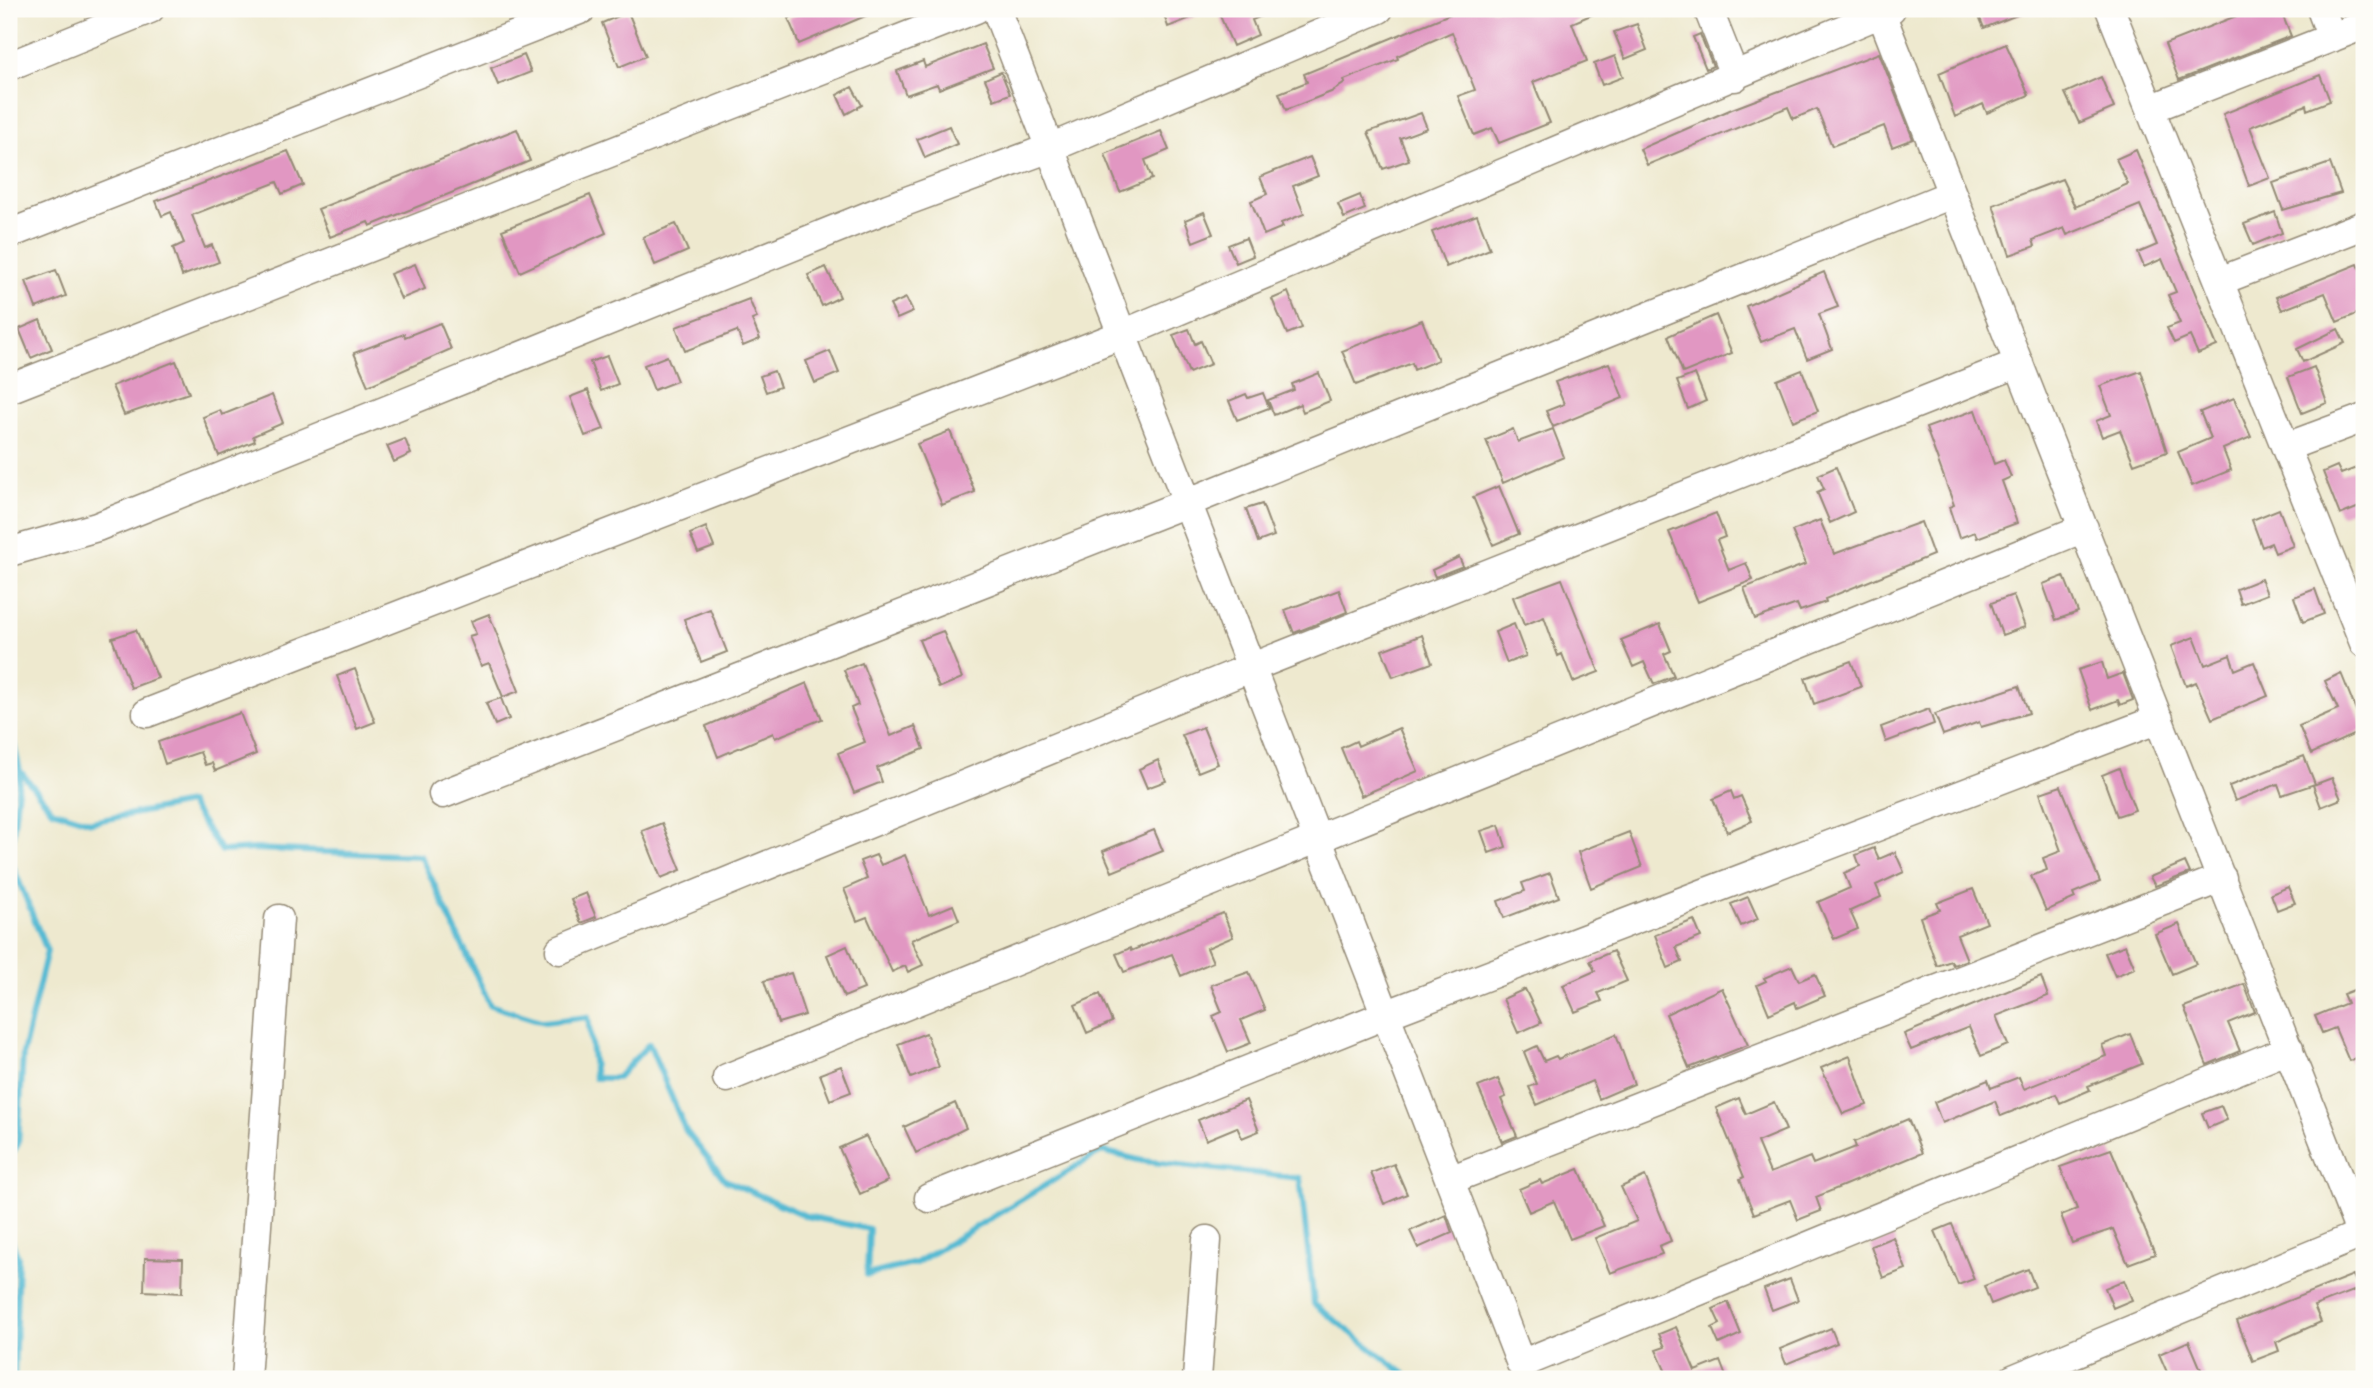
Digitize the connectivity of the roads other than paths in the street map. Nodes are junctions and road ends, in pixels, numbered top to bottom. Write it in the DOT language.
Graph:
graph roads {
  1 [pos="150,9"];
  2 [pos="582,9"];
  3 [pos="976,9"];
  4 [pos="996,9"];
  5 [pos="1379,9"];
  6 [pos="1708,9"];
  7 [pos="2110,9"];
  8 [pos="2321,9"];
  9 [pos="1886,11"];
  10 [pos="2364,25"];
  11 [pos="2332,38"];
  12 [pos="9,66"];
  13 [pos="1735,77"];
  14 [pos="2150,109"];
  15 [pos="1050,148"];
  16 [pos="1952,194"];
  17 [pos="2364,225"];
  18 [pos="9,234"];
  19 [pos="2220,281"];
  20 [pos="1123,334"];
  21 [pos="2019,363"];
  22 [pos="11,388"];
  23 [pos="2364,418"];
  24 [pos="2286,447"];
  25 [pos="1189,502"];
  26 [pos="2084,528"];
  27 [pos="9,552"];
  28 [pos="2359,615"];
  29 [pos="2364,643"];
  30 [pos="1250,668"];
  31 [pos="147,713"];
  32 [pos="2159,719"];
  33 [pos="443,794"];
  34 [pos="1317,839"];
  35 [pos="2222,878"];
  36 [pos="279,919"];
  37 [pos="560,950"];
  38 [pos="1385,1015"];
  39 [pos="2290,1049"];
  40 [pos="727,1078"];
  41 [pos="1450,1180"];
  42 [pos="929,1198"];
  43 [pos="2363,1234"];
  44 [pos="1206,1240"];
  45 [pos="246,1379"];
  46 [pos="1197,1379"];
  47 [pos="2012,1379"];
  1 -- 12 [label="street"];
  2 -- 18 [label="street"];
  3 -- 22 [label="street"];
  4 -- 15 [label="street"];
  5 -- 15 [label="street"];
  6 -- 13 [label="street"];
  7 -- 14 [label="street"];
  8 -- 11 [label="street"];
  9 -- 13 [label="street"];
  9 -- 16 [label="street"];
  10 -- 11 [label="street"];
  11 -- 14 [label="street"];
  13 -- 20 [label="street"];
  14 -- 19 [label="street"];
  15 -- 20 [label="street"];
  15 -- 27 [label="street"];
  16 -- 21 [label="street"];
  16 -- 25 [label="street"];
  17 -- 19 [label="street"];
  19 -- 24 [label="street"];
  20 -- 25 [label="street"];
  20 -- 31 [label="street"];
  21 -- 26 [label="street"];
  21 -- 30 [label="street"];
  23 -- 24 [label="street"];
  24 -- 28 [label="street"];
  25 -- 30 [label="street"];
  25 -- 33 [label="street"];
  26 -- 32 [label="street"];
  26 -- 34 [label="street"];
  28 -- 29 [label="street"];
  30 -- 34 [label="street"];
  30 -- 37 [label="street"];
  32 -- 35 [label="street"];
  32 -- 38 [label="street"];
  34 -- 38 [label="street"];
  34 -- 40 [label="street"];
  35 -- 39 [label="street"];
  35 -- 41 [label="street"];
  36 -- 45 [label="street"];
  38 -- 41 [label="street"];
  38 -- 42 [label="street"];
  39 -- 41 [label="street"];
  39 -- 43 [label="street"];
  43 -- 47 [label="street"];
  44 -- 46 [label="street"];
}
